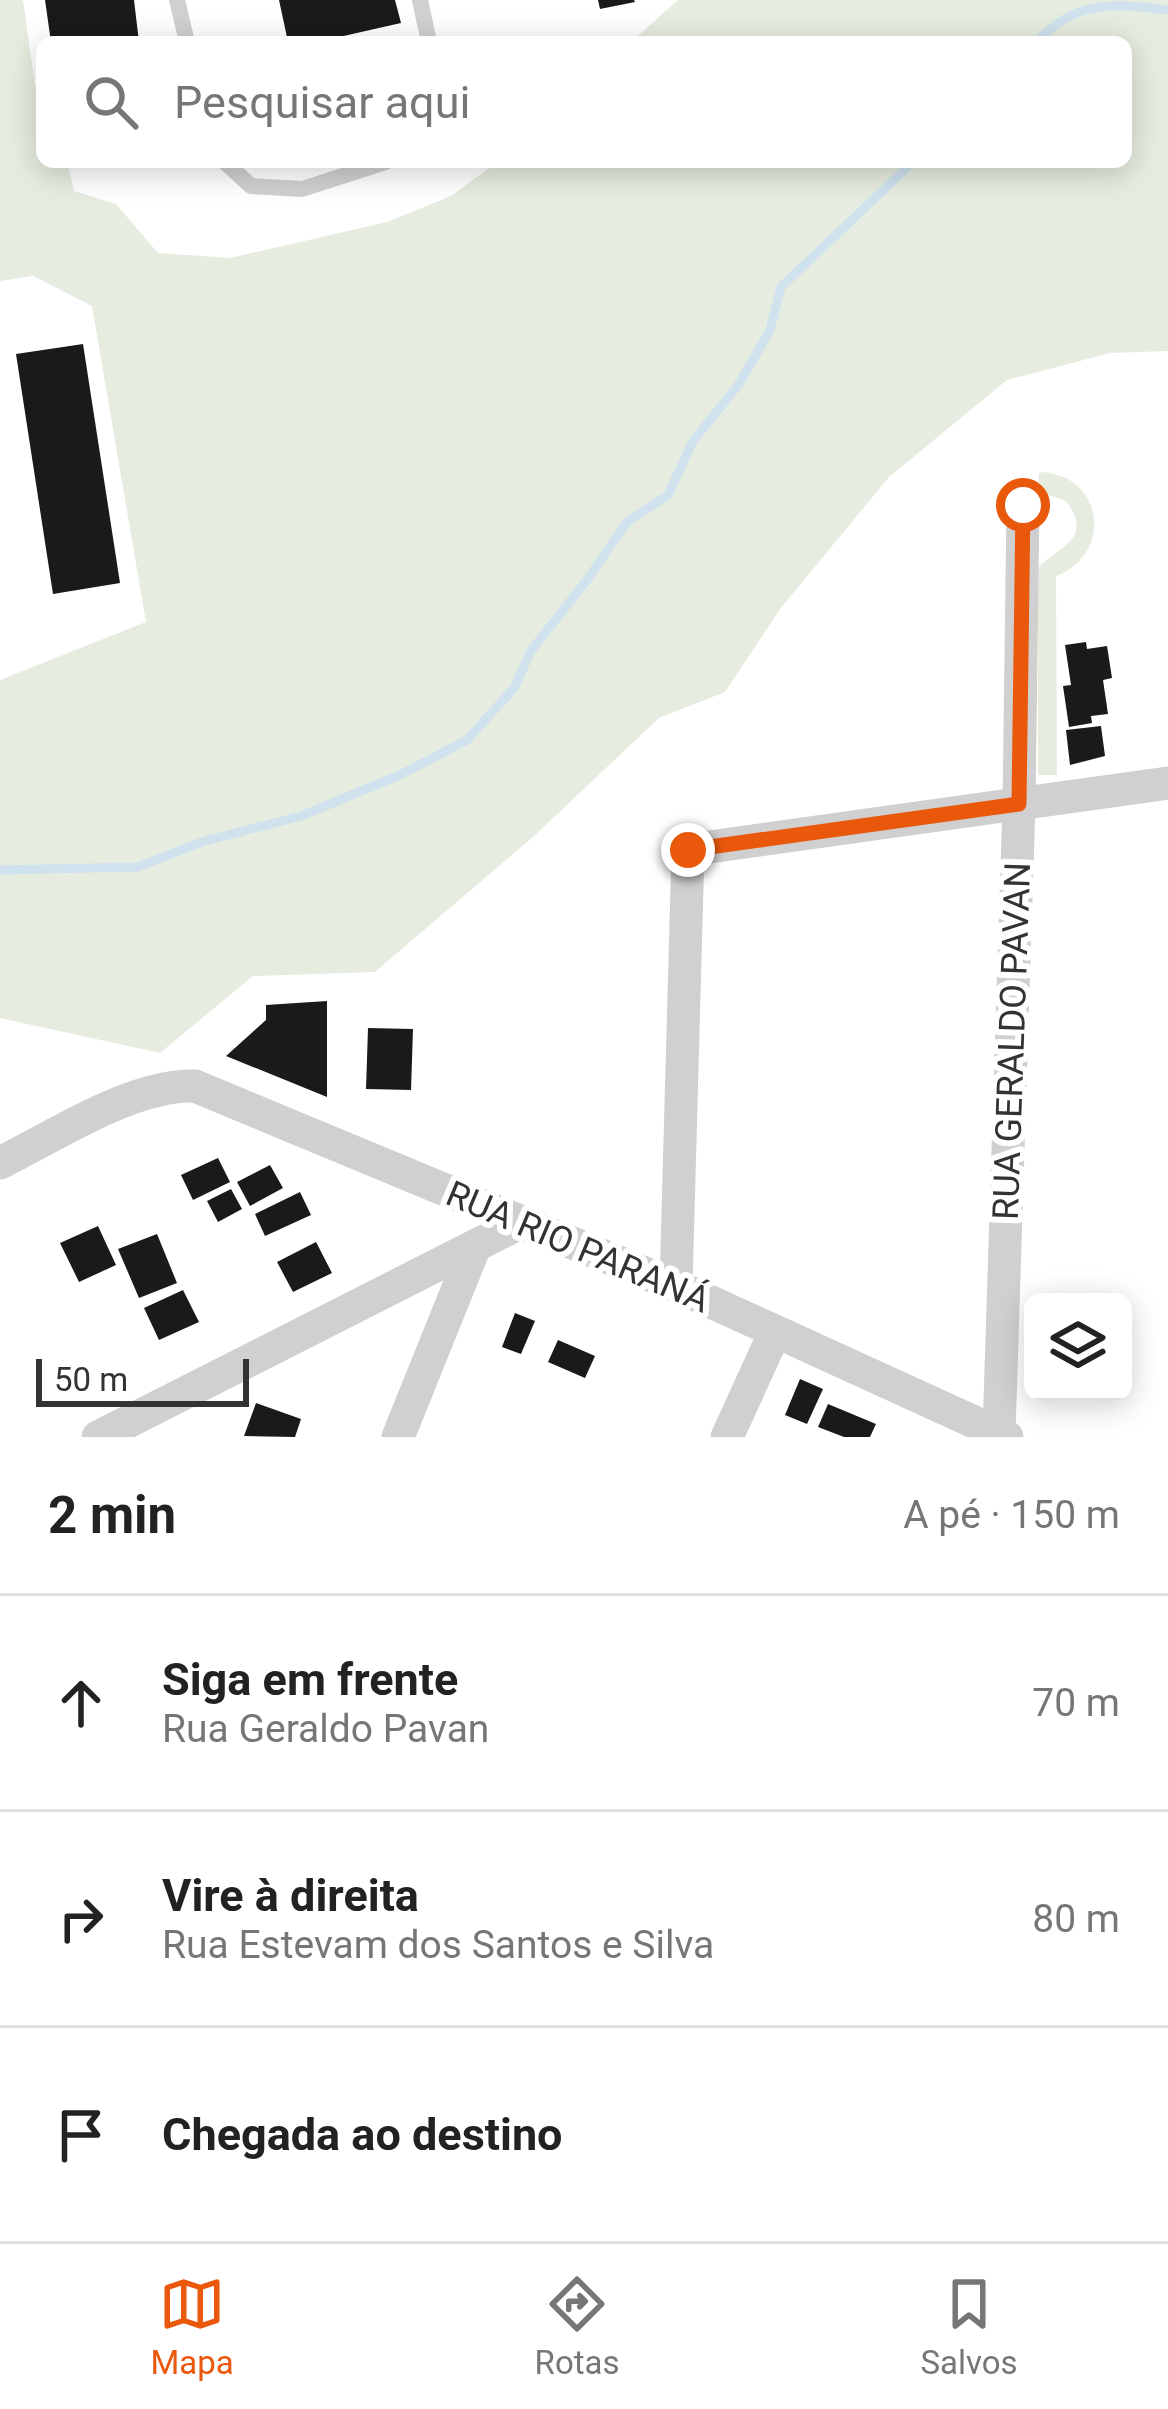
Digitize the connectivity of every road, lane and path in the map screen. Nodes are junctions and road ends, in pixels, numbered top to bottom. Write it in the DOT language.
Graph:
graph roads {
  1 [pos="177,0"];
  2 [pos="420,0"];
  3 [pos="186,36"];
  4 [pos="428,36"];
  5 [pos="232,168"];
  6 [pos="367,168"];
  7 [pos="1023,505"];
  8 [pos="1168,783"];
  9 [pos="1019,804"];
  10 [pos="0,1163"];
  11 [pos="522,1222"];
  12 [pos="475,1246"];
  13 [pos="676,1286"];
  14 [pos="774,1334"];
  15 [pos="1003,1435"];
  16 [pos="98,1437"];
  17 [pos="398,1437"];
  18 [pos="727,1437"];
  1 -- 3 [label="lane"];
  2 -- 4 [label="lane"];
  5 -- 6 [label="lane"];
  7 -- 9 [label="street, RUA GERALDO PAVAN"];
  8 -- 9 [label="street"];
  9 -- 13 [label="street"];
  9 -- 15 [label="street, RUA GERALDO PAVAN"];
  10 -- 11 [label="street, RUA RIO PARANÁ"];
  11 -- 12 [label="street"];
  11 -- 13 [label="street, RUA RIO PARANÁ"];
  12 -- 16 [label="street"];
  12 -- 17 [label="street"];
  13 -- 14 [label="street, RUA RIO PARANÁ"];
  14 -- 15 [label="street, RUA RIO PARANÁ"];
  14 -- 18 [label="street"];
}
